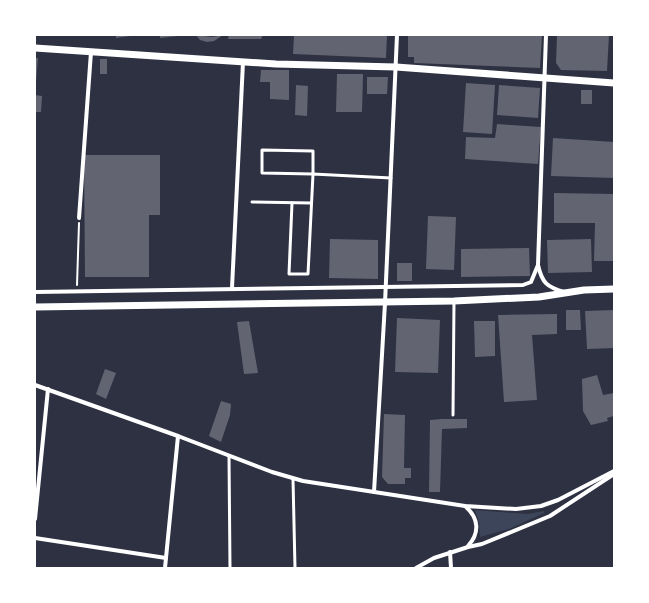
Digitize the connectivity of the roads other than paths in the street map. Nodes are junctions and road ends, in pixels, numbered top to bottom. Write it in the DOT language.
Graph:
graph roads {
  1 [pos="398,35"];
  2 [pos="546,35"];
  3 [pos="35,48"];
  4 [pos="91,52"];
  5 [pos="243,62"];
  6 [pos="396,67"];
  7 [pos="545,78"];
  8 [pos="614,83"];
  9 [pos="313,174"];
  10 [pos="391,178"];
  11 [pos="252,202"];
  12 [pos="292,203"];
  13 [pos="311,203"];
  14 [pos="79,218"];
  15 [pos="538,266"];
  16 [pos="232,288"];
  17 [pos="386,288"];
  18 [pos="614,289"];
  19 [pos="35,292"];
  20 [pos="567,292"];
  21 [pos="454,301"];
  22 [pos="385,303"];
  23 [pos="35,307"];
  24 [pos="35,385"];
  25 [pos="48,389"];
  26 [pos="453,416"];
  27 [pos="178,436"];
  28 [pos="229,456"];
  29 [pos="614,473"];
  30 [pos="293,479"];
  31 [pos="374,492"];
  32 [pos="465,506"];
  33 [pos="35,519"];
  34 [pos="35,538"];
  35 [pos="468,547"];
  36 [pos="450,552"];
  37 [pos="166,558"];
  38 [pos="165,568"];
  39 [pos="230,568"];
  40 [pos="295,568"];
  41 [pos="416,568"];
  42 [pos="451,568"];
  1 -- 6 [label="street"];
  2 -- 7 [label="street"];
  3 -- 4 [label="street"];
  4 -- 5 [label="street"];
  4 -- 14 [label="street"];
  5 -- 6 [label="street"];
  5 -- 16 [label="street"];
  6 -- 7 [label="street"];
  6 -- 10 [label="street"];
  7 -- 8 [label="street"];
  7 -- 15 [label="street"];
  9 -- 9 [label="lane"];
  9 -- 10 [label="lane"];
  9 -- 13 [label="lane"];
  10 -- 17 [label="street"];
  11 -- 12 [label="lane"];
  12 -- 13 [label="lane"];
  12 -- 13 [label="lane"];
  15 -- 17 [label="street"];
  15 -- 20 [label="street"];
  16 -- 17 [label="street"];
  16 -- 19 [label="street"];
  17 -- 22 [label="street"];
  18 -- 20 [label="street"];
  20 -- 21 [label="street"];
  21 -- 22 [label="street"];
  21 -- 26 [label="lane"];
  22 -- 23 [label="street"];
  22 -- 31 [label="street"];
  24 -- 25 [label="street"];
  25 -- 27 [label="street"];
  25 -- 33 [label="street"];
  27 -- 28 [label="street"];
  27 -- 37 [label="street"];
  28 -- 30 [label="street"];
  28 -- 39 [label="lane"];
  29 -- 32 [label="street"];
  29 -- 35 [label="street"];
  30 -- 31 [label="street"];
  30 -- 40 [label="lane"];
  31 -- 32 [label="street"];
  32 -- 35 [label="street"];
  34 -- 37 [label="street"];
  35 -- 36 [label="street"];
  36 -- 41 [label="street"];
  36 -- 42 [label="street"];
  37 -- 38 [label="street"];
}
